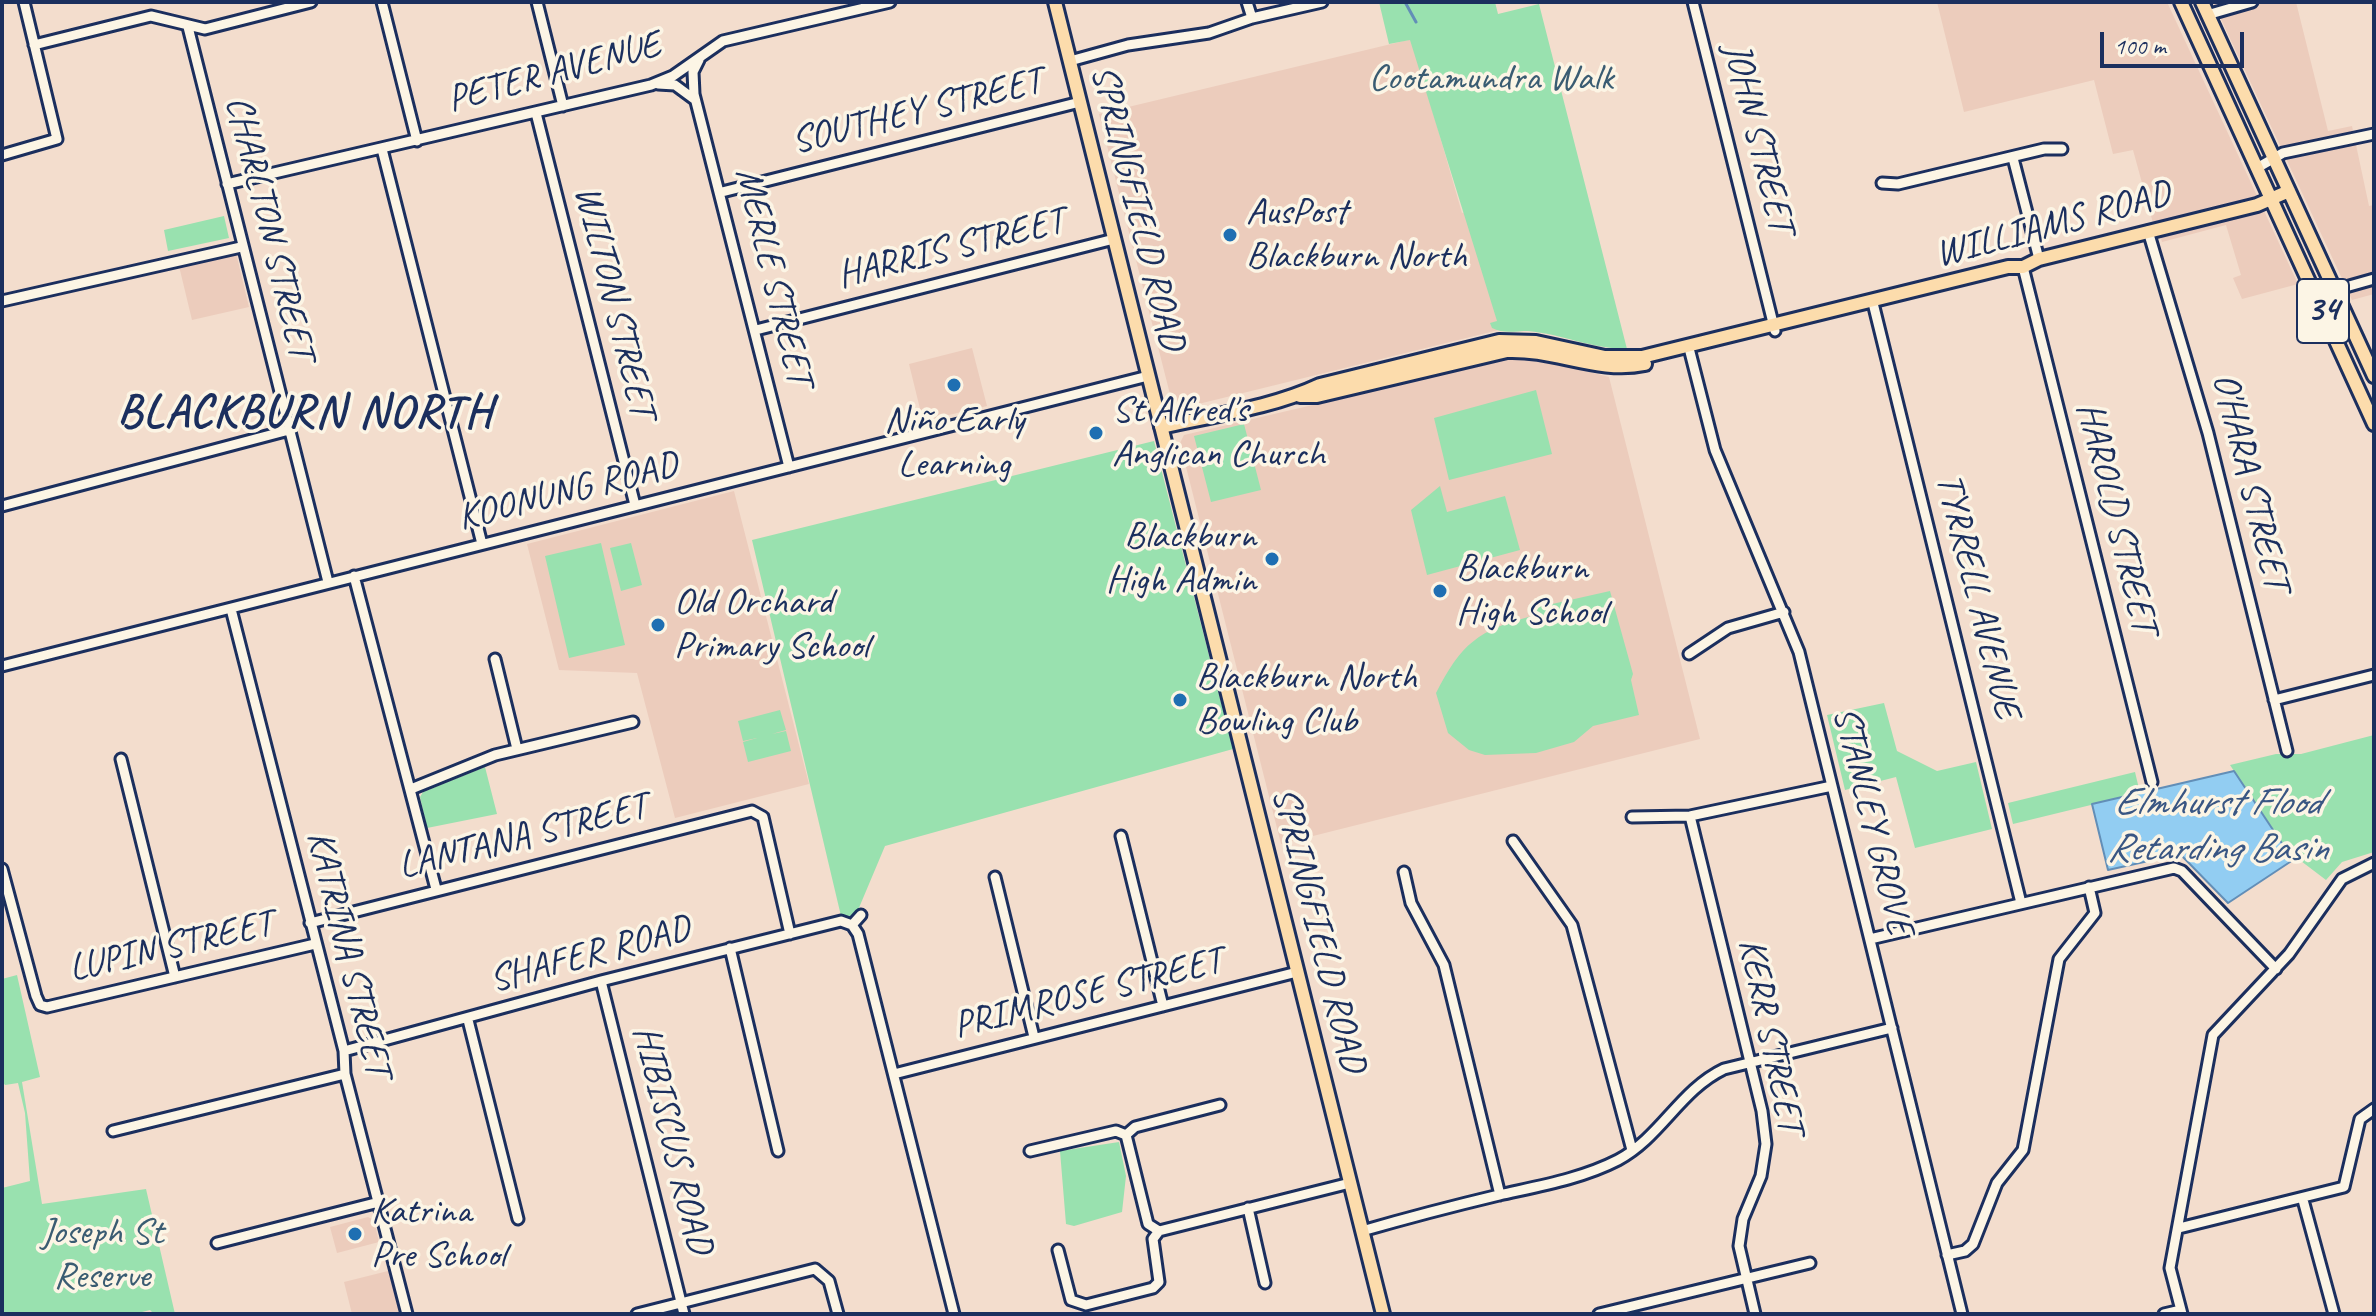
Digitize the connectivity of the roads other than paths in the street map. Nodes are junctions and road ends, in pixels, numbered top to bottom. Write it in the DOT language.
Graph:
graph roads {
  1 [pos="24,2"];
  2 [pos="311,2"];
  3 [pos="382,2"];
  4 [pos="537,2"];
  5 [pos="890,2"];
  6 [pos="1055,2"];
  7 [pos="1247,2"];
  8 [pos="1322,2"];
  9 [pos="1693,2"];
  10 [pos="2181,2"];
  11 [pos="2202,2"];
  12 [pos="2252,2"];
  13 [pos="2207,15"];
  14 [pos="1252,18"];
  15 [pos="188,27"];
  16 [pos="34,45"];
  17 [pos="701,57"];
  18 [pos="1070,61"];
  19 [pos="651,85"];
  20 [pos="696,102"];
  21 [pos="1080,102"];
  22 [pos="563,106"];
  23 [pos="536,113"];
  24 [pos="2374,134"];
  25 [pos="417,141"];
  26 [pos="382,149"];
  27 [pos="2062,149"];
  28 [pos="2,155"];
  29 [pos="2013,158"];
  30 [pos="2273,159"];
  31 [pos="2257,168"];
  32 [pos="1882,183"];
  33 [pos="227,184"];
  34 [pos="2289,191"];
  35 [pos="722,192"];
  36 [pos="2271,199"];
  37 [pos="2148,231"];
  38 [pos="1114,239"];
  39 [pos="241,247"];
  40 [pos="2039,259"];
  41 [pos="2023,267"];
  42 [pos="2374,279"];
  43 [pos="2335,290"];
  44 [pos="2,301"];
  45 [pos="1873,303"];
  46 [pos="1780,325"];
  47 [pos="756,330"];
  48 [pos="1690,349"];
  49 [pos="1429,358"];
  50 [pos="1619,364"];
  51 [pos="1419,371"];
  52 [pos="1384,374"];
  53 [pos="1148,376"];
  54 [pos="2374,376"];
  55 [pos="2374,424"];
  56 [pos="1161,427"];
  57 [pos="289,430"];
  58 [pos="789,467"];
  59 [pos="635,505"];
  60 [pos="2,506"];
  61 [pos="482,544"];
  62 [pos="354,576"];
  63 [pos="328,582"];
  64 [pos="231,609"];
  65 [pos="1784,612"];
  66 [pos="1689,654"];
  67 [pos="495,659"];
  68 [pos="2,666"];
  69 [pos="2374,675"];
  70 [pos="2274,700"];
  71 [pos="633,722"];
  72 [pos="517,749"];
  73 [pos="2287,751"];
  74 [pos="121,759"];
  75 [pos="2152,782"];
  76 [pos="1832,786"];
  77 [pos="411,789"];
  78 [pos="1690,816"];
  79 [pos="1632,817"];
  80 [pos="1121,836"];
  81 [pos="1513,841"];
  82 [pos="2374,863"];
  83 [pos="2,869"];
  84 [pos="1404,872"];
  85 [pos="995,877"];
  86 [pos="2089,887"];
  87 [pos="436,889"];
  88 [pos="2021,903"];
  89 [pos="861,915"];
  90 [pos="310,923"];
  91 [pos="852,925"];
  92 [pos="790,934"];
  93 [pos="1870,939"];
  94 [pos="315,944"];
  95 [pos="730,948"];
  96 [pos="2276,969"];
  97 [pos="1297,972"];
  98 [pos="175,977"];
  99 [pos="601,981"];
  100 [pos="1163,1006"];
  101 [pos="468,1020"];
  102 [pos="1892,1028"];
  103 [pos="1034,1037"];
  104 [pos="344,1051"];
  105 [pos="1749,1062"];
  106 [pos="345,1074"];
  107 [pos="894,1074"];
  108 [pos="1220,1105"];
  109 [pos="2374,1109"];
  110 [pos="113,1131"];
  111 [pos="1126,1135"];
  112 [pos="1632,1150"];
  113 [pos="778,1151"];
  114 [pos="1030,1151"];
  115 [pos="1350,1183"];
  116 [pos="1500,1195"];
  117 [pos="2303,1200"];
  118 [pos="379,1202"];
  119 [pos="1248,1208"];
  120 [pos="518,1219"];
  121 [pos="2179,1228"];
  122 [pos="1159,1231"];
  123 [pos="1362,1231"];
  124 [pos="217,1243"];
  125 [pos="1058,1250"];
  126 [pos="1947,1255"];
  127 [pos="1810,1263"];
  128 [pos="1746,1278"];
  129 [pos="1265,1283"];
  130 [pos="681,1302"];
  131 [pos="2182,1312"];
  132 [pos="407,1314"];
  133 [pos="637,1314"];
  134 [pos="684,1314"];
  135 [pos="838,1314"];
  136 [pos="954,1314"];
  137 [pos="1383,1314"];
  138 [pos="1599,1314"];
  139 [pos="1755,1314"];
  140 [pos="1962,1314"];
  141 [pos="2164,1314"];
  142 [pos="2334,1314"];
  1 -- 16 [label="street"];
  2 -- 15 [label="street"];
  3 -- 25 [label="street"];
  4 -- 22 [label="street"];
  5 -- 17 [label="street, PETER AVENUE"];
  6 -- 18 [label="main road, SPRINGFIELD ROAD"];
  7 -- 14 [label="street"];
  8 -- 14 [label="street"];
  9 -- 46 [label="street, JOHN STREET"];
  10 -- 31 [label="main road, 34"];
  11 -- 13 [label="main road, 34"];
  12 -- 13 [label="street"];
  13 -- 30 [label="main road, 34"];
  14 -- 18 [label="street"];
  15 -- 16 [label="street"];
  15 -- 33 [label="street, CHARLTON STREET"];
  16 -- 28 [label="street"];
  17 -- 19 [label="street, PETER AVENUE"];
  17 -- 20 [label="street, MERLE STREET"];
  18 -- 21 [label="main road, SPRINGFIELD ROAD"];
  19 -- 20 [label="street"];
  19 -- 22 [label="street, PETER AVENUE"];
  20 -- 35 [label="street, MERLE STREET"];
  21 -- 35 [label="street, SOUTHEY STREET"];
  21 -- 38 [label="main road, SPRINGFIELD ROAD"];
  22 -- 23 [label="street, PETER AVENUE"];
  23 -- 25 [label="street, PETER AVENUE"];
  23 -- 59 [label="street, WILTON STREET"];
  24 -- 30 [label="street"];
  25 -- 26 [label="street, PETER AVENUE"];
  26 -- 33 [label="street, PETER AVENUE"];
  26 -- 61 [label="street"];
  27 -- 29 [label="street"];
  29 -- 32 [label="street"];
  29 -- 40 [label="street"];
  30 -- 31 [label="street"];
  30 -- 34 [label="main road, 34"];
  31 -- 36 [label="main road, 34"];
  33 -- 39 [label="street, CHARLTON STREET"];
  34 -- 36 [label="main road, WILLIAMS ROAD"];
  34 -- 43 [label="main road, 34"];
  35 -- 47 [label="street, MERLE STREET"];
  36 -- 37 [label="main road, WILLIAMS ROAD"];
  36 -- 55 [label="main road, 34"];
  37 -- 40 [label="main road, WILLIAMS ROAD"];
  37 -- 70 [label="street, O'HARA STREET"];
  38 -- 47 [label="street, HARRIS STREET"];
  38 -- 53 [label="main road, SPRINGFIELD ROAD"];
  39 -- 44 [label="street"];
  39 -- 57 [label="street, CHARLTON STREET"];
  40 -- 41 [label="main road, WILLIAMS ROAD"];
  41 -- 45 [label="main road, WILLIAMS ROAD"];
  41 -- 75 [label="street, HAROLD STREET"];
  42 -- 43 [label="street"];
  43 -- 54 [label="main road, 34"];
  45 -- 46 [label="main road, WILLIAMS ROAD"];
  45 -- 88 [label="street, TYRRELL AVENUE"];
  46 -- 48 [label="main road, WILLIAMS ROAD"];
  47 -- 58 [label="street, MERLE STREET"];
  48 -- 50 [label="main road, WILLIAMS ROAD"];
  48 -- 65 [label="street, STANLEY GROVE"];
  49 -- 50 [label="main road, WILLIAMS ROAD"];
  49 -- 51 [label="main road"];
  49 -- 52 [label="main road, WILLIAMS ROAD"];
  50 -- 51 [label="main road, WILLIAMS ROAD"];
  51 -- 52 [label="main road, WILLIAMS ROAD"];
  52 -- 56 [label="main road, WILLIAMS ROAD"];
  53 -- 56 [label="main road, SPRINGFIELD ROAD"];
  53 -- 58 [label="street, KOONUNG ROAD"];
  56 -- 97 [label="main road, SPRINGFIELD ROAD"];
  57 -- 60 [label="street"];
  57 -- 63 [label="street, CHARLTON STREET"];
  58 -- 59 [label="street, KOONUNG ROAD"];
  59 -- 61 [label="street, KOONUNG ROAD"];
  61 -- 62 [label="street, KOONUNG ROAD"];
  62 -- 63 [label="street, KOONUNG ROAD"];
  62 -- 77 [label="street"];
  63 -- 64 [label="street, KOONUNG ROAD"];
  64 -- 68 [label="street, KOONUNG ROAD"];
  64 -- 90 [label="street, KATRINA STREET"];
  65 -- 66 [label="street"];
  65 -- 76 [label="street, STANLEY GROVE"];
  67 -- 72 [label="street"];
  69 -- 70 [label="street"];
  70 -- 73 [label="street, O'HARA STREET"];
  71 -- 72 [label="street"];
  72 -- 77 [label="street"];
  74 -- 98 [label="street"];
  76 -- 78 [label="street"];
  76 -- 93 [label="street, STANLEY GROVE"];
  77 -- 87 [label="street"];
  78 -- 79 [label="street"];
  78 -- 105 [label="street, KERR STREET"];
  80 -- 100 [label="street"];
  81 -- 112 [label="street"];
  82 -- 96 [label="street"];
  83 -- 98 [label="street, LUPIN STREET"];
  84 -- 116 [label="street"];
  85 -- 103 [label="street"];
  86 -- 88 [label="street"];
  86 -- 96 [label="street"];
  86 -- 126 [label="street"];
  87 -- 90 [label="street, LANTANA STREET"];
  87 -- 92 [label="street, LANTANA STREET"];
  88 -- 93 [label="street"];
  89 -- 91 [label="street"];
  90 -- 94 [label="street, KATRINA STREET"];
  91 -- 92 [label="street, SHAFER ROAD"];
  91 -- 107 [label="street"];
  92 -- 95 [label="street, SHAFER ROAD"];
  93 -- 102 [label="street, STANLEY GROVE"];
  94 -- 98 [label="street, LUPIN STREET"];
  94 -- 104 [label="street, KATRINA STREET"];
  95 -- 99 [label="street, SHAFER ROAD"];
  95 -- 113 [label="street"];
  96 -- 121 [label="street"];
  97 -- 100 [label="street, PRIMROSE STREET"];
  97 -- 115 [label="main road, SPRINGFIELD ROAD"];
  99 -- 101 [label="street, SHAFER ROAD"];
  99 -- 130 [label="street, HIBISCUS ROAD"];
  100 -- 103 [label="street, PRIMROSE STREET"];
  101 -- 104 [label="street, SHAFER ROAD"];
  101 -- 120 [label="street"];
  102 -- 105 [label="street"];
  102 -- 126 [label="street, STANLEY GROVE"];
  103 -- 107 [label="street, PRIMROSE STREET"];
  104 -- 106 [label="street, KATRINA STREET"];
  105 -- 112 [label="street"];
  105 -- 128 [label="street, KERR STREET"];
  106 -- 110 [label="street"];
  106 -- 118 [label="street, KATRINA STREET"];
  107 -- 136 [label="street"];
  108 -- 111 [label="street"];
  109 -- 117 [label="street"];
  111 -- 114 [label="street"];
  111 -- 122 [label="street"];
  112 -- 116 [label="street"];
  115 -- 119 [label="street"];
  115 -- 123 [label="main road, SPRINGFIELD ROAD"];
  116 -- 123 [label="street"];
  117 -- 121 [label="street"];
  117 -- 142 [label="street"];
  118 -- 124 [label="street"];
  118 -- 132 [label="street, KATRINA STREET"];
  119 -- 122 [label="street"];
  119 -- 129 [label="street"];
  121 -- 131 [label="street"];
  122 -- 125 [label="street"];
  123 -- 137 [label="main road, SPRINGFIELD ROAD"];
  126 -- 140 [label="street, STANLEY GROVE"];
  127 -- 128 [label="street"];
  128 -- 138 [label="street"];
  128 -- 139 [label="street, KERR STREET"];
  130 -- 133 [label="street"];
  130 -- 134 [label="street, HIBISCUS ROAD"];
  130 -- 135 [label="street"];
  131 -- 141 [label="street"];
}
